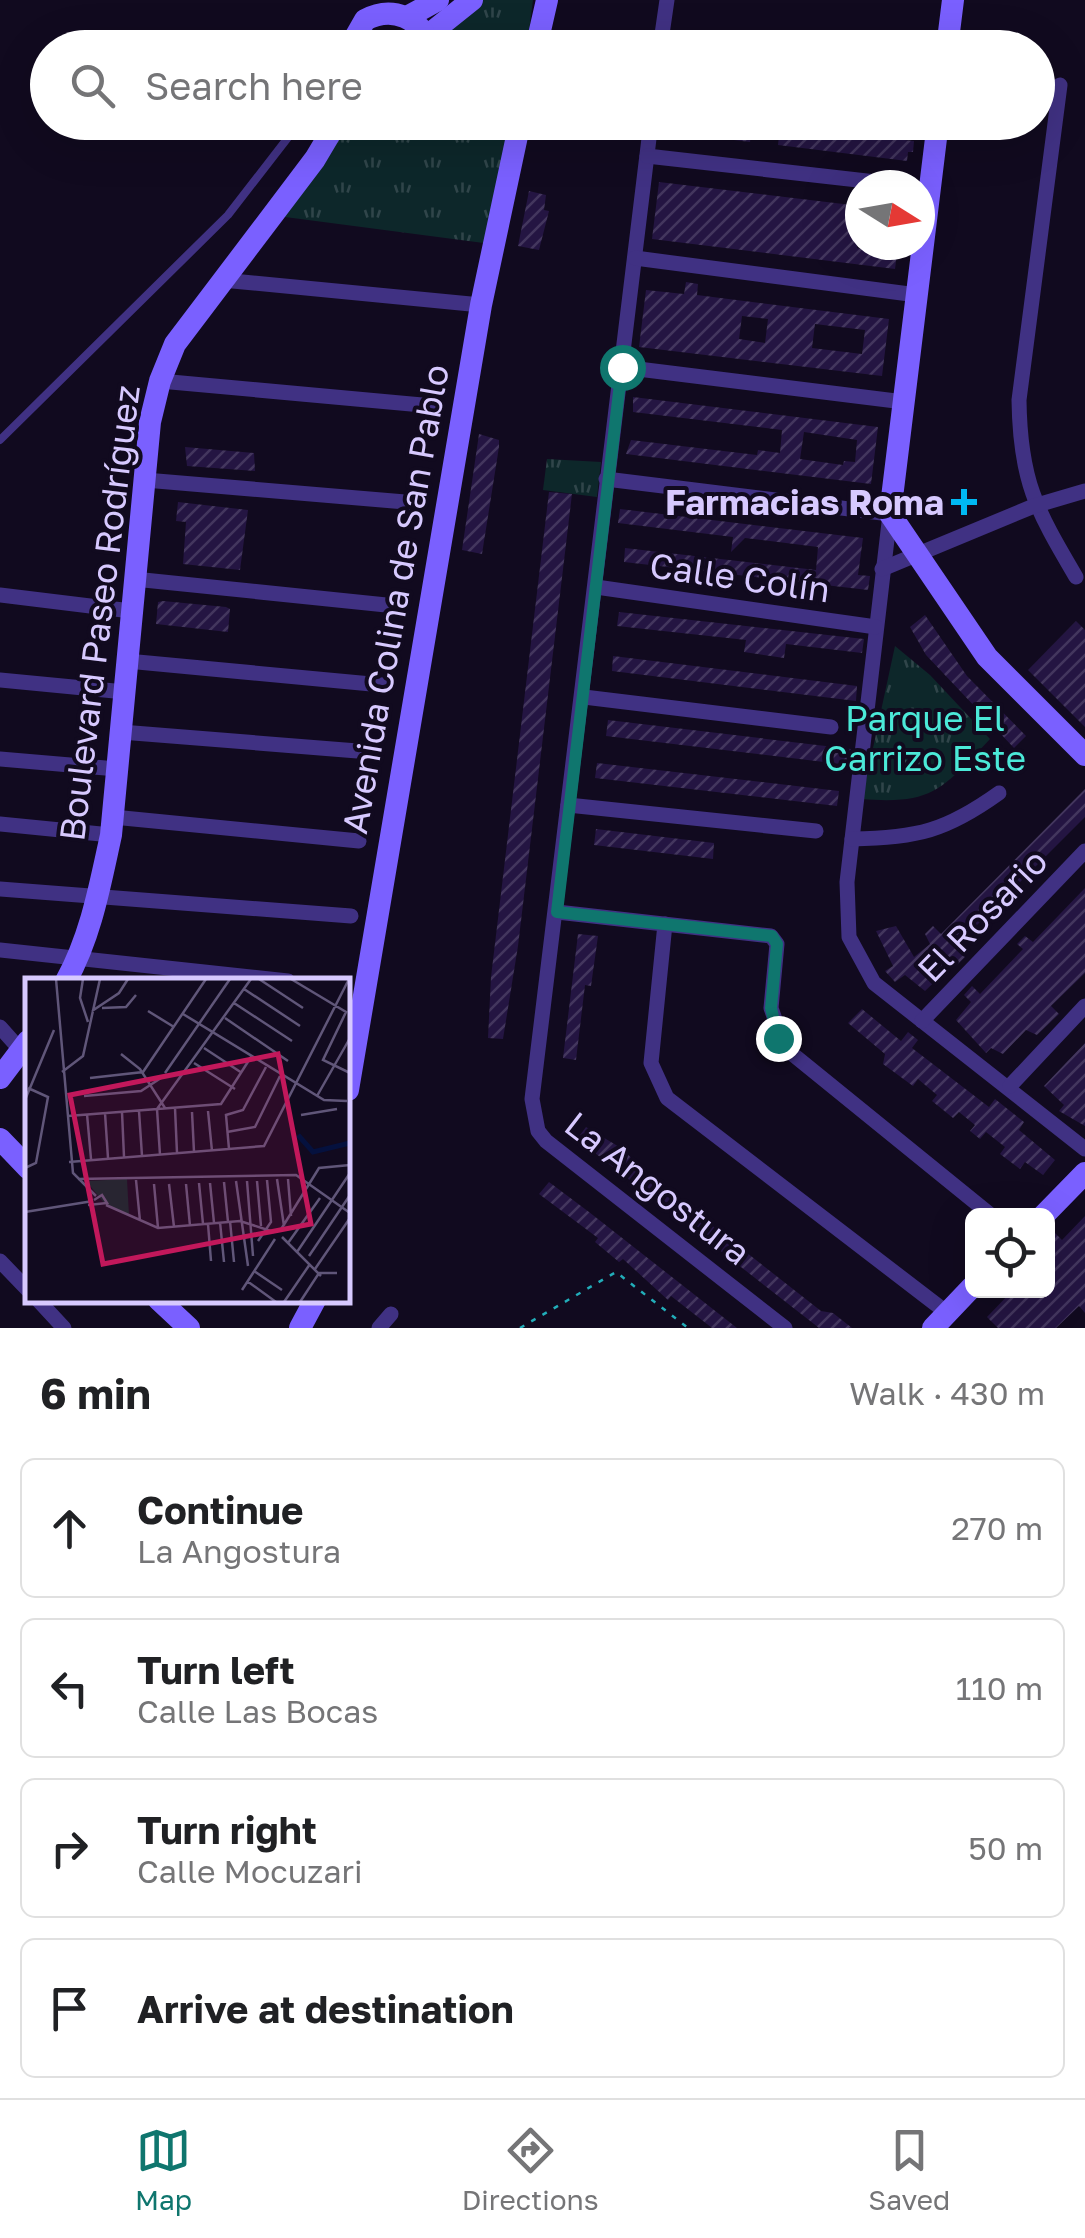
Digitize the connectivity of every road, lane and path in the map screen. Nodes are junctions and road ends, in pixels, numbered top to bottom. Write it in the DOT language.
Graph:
graph roads {
  1 [pos="438,0"];
  2 [pos="472,0"];
  3 [pos="546,0"];
  4 [pos="667,0"];
  5 [pos="952,0"];
  6 [pos="373,8"];
  7 [pos="402,10"];
  8 [pos="356,30"];
  9 [pos="419,30"];
  10 [pos="441,30"];
  11 [pos="540,30"];
  12 [pos="663,30"];
  13 [pos="949,30"];
  14 [pos="1060,85"];
  15 [pos="1055,123"];
  16 [pos="288,140"];
  17 [pos="316,140"];
  18 [pos="326,140"];
  19 [pos="516,140"];
  20 [pos="649,140"];
  21 [pos="934,140"];
  22 [pos="1053,140"];
  23 [pos="323,146"];
  24 [pos="647,156"];
  25 [pos="929,170"];
  26 [pos="845,179"];
  27 [pos="635,258"];
  28 [pos="919,260"];
  29 [pos="222,280"];
  30 [pos="916,295"];
  31 [pos="481,305"];
  32 [pos="622,367"];
  33 [pos="160,381"];
  34 [pos="904,402"];
  35 [pos="432,406"];
  36 [pos="0,440"];
  37 [pos="606,479"];
  38 [pos="144,480"];
  39 [pos="1085,491"];
  40 [pos="417,504"];
  41 [pos="1034,506"];
  42 [pos="890,514"];
  43 [pos="916,555"];
  44 [pos="882,570"];
  45 [pos="1076,577"];
  46 [pos="134,579"];
  47 [pos="596,587"];
  48 [pos="0,595"];
  49 [pos="396,606"];
  50 [pos="131,611"];
  51 [pos="876,627"];
  52 [pos="127,661"];
  53 [pos="0,680"];
  54 [pos="382,686"];
  55 [pos="124,692"];
  56 [pos="584,696"];
  57 [pos="831,726"];
  58 [pos="122,732"];
  59 [pos="370,752"];
  60 [pos="1085,755"];
  61 [pos="0,758"];
  62 [pos="118,769"];
  63 [pos="999,792"];
  64 [pos="568,805"];
  65 [pos="0,824"];
  66 [pos="112,826"];
  67 [pos="816,831"];
  68 [pos="852,839"];
  69 [pos="359,841"];
  70 [pos="1085,852"];
  71 [pos="0,889"];
  72 [pos="98,897"];
  73 [pos="557,912"];
  74 [pos="351,916"];
  75 [pos="664,924"];
  76 [pos="0,950"];
  77 [pos="78,959"];
  78 [pos="67,978"];
  79 [pos="268,978"];
  80 [pos="1085,1006"];
  81 [pos="922,1021"];
  82 [pos="0,1027"];
  83 [pos="25,1050"];
  84 [pos="0,1078"];
  85 [pos="350,1078"];
  86 [pos="1010,1086"];
  87 [pos="0,1139"];
  88 [pos="1085,1149"];
  89 [pos="25,1161"];
  90 [pos="1085,1173"];
  91 [pos="982,1208"];
  92 [pos="1051,1208"];
  93 [pos="0,1260"];
  94 [pos="25,1287"];
  95 [pos="965,1293"];
  96 [pos="41,1303"];
  97 [pos="162,1303"];
  98 [pos="313,1303"];
  99 [pos="391,1314"];
  100 [pos="940,1320"];
  101 [pos="64,1328"];
  102 [pos="189,1328"];
  103 [pos="300,1328"];
  104 [pos="379,1328"];
  105 [pos="520,1328"];
  106 [pos="688,1328"];
  107 [pos="785,1328"];
  1 -- 7 [label="street"];
  2 -- 10 [label="street"];
  3 -- 11 [label="street"];
  4 -- 12 [label="street"];
  5 -- 13 [label="street"];
  6 -- 7 [label="street"];
  6 -- 8 [label="street"];
  7 -- 9 [label="street"];
  14 -- 15 [label="street"];
  16 -- 36 [label="lane"];
  17 -- 23 [label="lane"];
  18 -- 23 [label="street, Boulevard Paseo Rodríguez"];
  19 -- 31 [label="street, Avenida Colina de San Pablo"];
  20 -- 24 [label="street, La Angostura"];
  21 -- 25 [label="street"];
  22 -- 41 [label="street"];
  23 -- 29 [label="street, Boulevard Paseo Rodríguez"];
  24 -- 26 [label="street"];
  24 -- 27 [label="street, La Angostura"];
  27 -- 30 [label="street"];
  27 -- 32 [label="street, La Angostura"];
  28 -- 30 [label="street"];
  29 -- 31 [label="street"];
  29 -- 33 [label="street, Boulevard Paseo Rodríguez"];
  30 -- 34 [label="street"];
  31 -- 85 [label="street, Avenida Colina de San Pablo"];
  32 -- 34 [label="street"];
  32 -- 37 [label="street, La Angostura"];
  33 -- 35 [label="street"];
  33 -- 38 [label="street, Boulevard Paseo Rodríguez"];
  34 -- 42 [label="street"];
  37 -- 42 [label="street"];
  37 -- 47 [label="street, La Angostura"];
  38 -- 40 [label="street"];
  38 -- 46 [label="street, Boulevard Paseo Rodríguez"];
  39 -- 41 [label="street"];
  41 -- 43 [label="street"];
  41 -- 45 [label="street"];
  42 -- 43 [label="street"];
  42 -- 44 [label="street"];
  43 -- 44 [label="street"];
  43 -- 60 [label="street"];
  44 -- 51 [label="street"];
  46 -- 49 [label="street"];
  46 -- 50 [label="street, Boulevard Paseo Rodríguez"];
  47 -- 51 [label="street, Calle Colín"];
  47 -- 56 [label="street, La Angostura"];
  48 -- 50 [label="street"];
  50 -- 52 [label="street, Boulevard Paseo Rodríguez"];
  51 -- 68 [label="street"];
  52 -- 54 [label="street"];
  52 -- 55 [label="street, Boulevard Paseo Rodríguez"];
  53 -- 55 [label="street"];
  55 -- 58 [label="street, Boulevard Paseo Rodríguez"];
  56 -- 57 [label="street"];
  56 -- 64 [label="street, La Angostura"];
  58 -- 59 [label="street"];
  58 -- 62 [label="street, Boulevard Paseo Rodríguez"];
  61 -- 62 [label="street"];
  62 -- 66 [label="street, Boulevard Paseo Rodríguez"];
  63 -- 68 [label="street"];
  64 -- 67 [label="street"];
  64 -- 73 [label="street, La Angostura"];
  65 -- 66 [label="street"];
  66 -- 69 [label="street"];
  66 -- 72 [label="street, Boulevard Paseo Rodríguez"];
  68 -- 81 [label="street"];
  70 -- 81 [label="street, El Rosario"];
  71 -- 72 [label="street"];
  72 -- 74 [label="street"];
  72 -- 77 [label="street, Boulevard Paseo Rodríguez"];
  73 -- 75 [label="street"];
  73 -- 107 [label="street, La Angostura"];
  75 -- 91 [label="street"];
  75 -- 100 [label="street"];
  76 -- 77 [label="street"];
  77 -- 78 [label="street, Boulevard Paseo Rodríguez"];
  77 -- 79 [label="street"];
  80 -- 86 [label="street"];
  81 -- 86 [label="street"];
  82 -- 83 [label="street"];
  83 -- 84 [label="street"];
  86 -- 88 [label="street"];
  87 -- 89 [label="street"];
  90 -- 92 [label="street"];
  93 -- 94 [label="street"];
  95 -- 100 [label="street"];
  96 -- 101 [label="street"];
  97 -- 102 [label="street"];
  98 -- 103 [label="street"];
  99 -- 104 [label="street"];
  105 -- 106 [label="path"];
}
